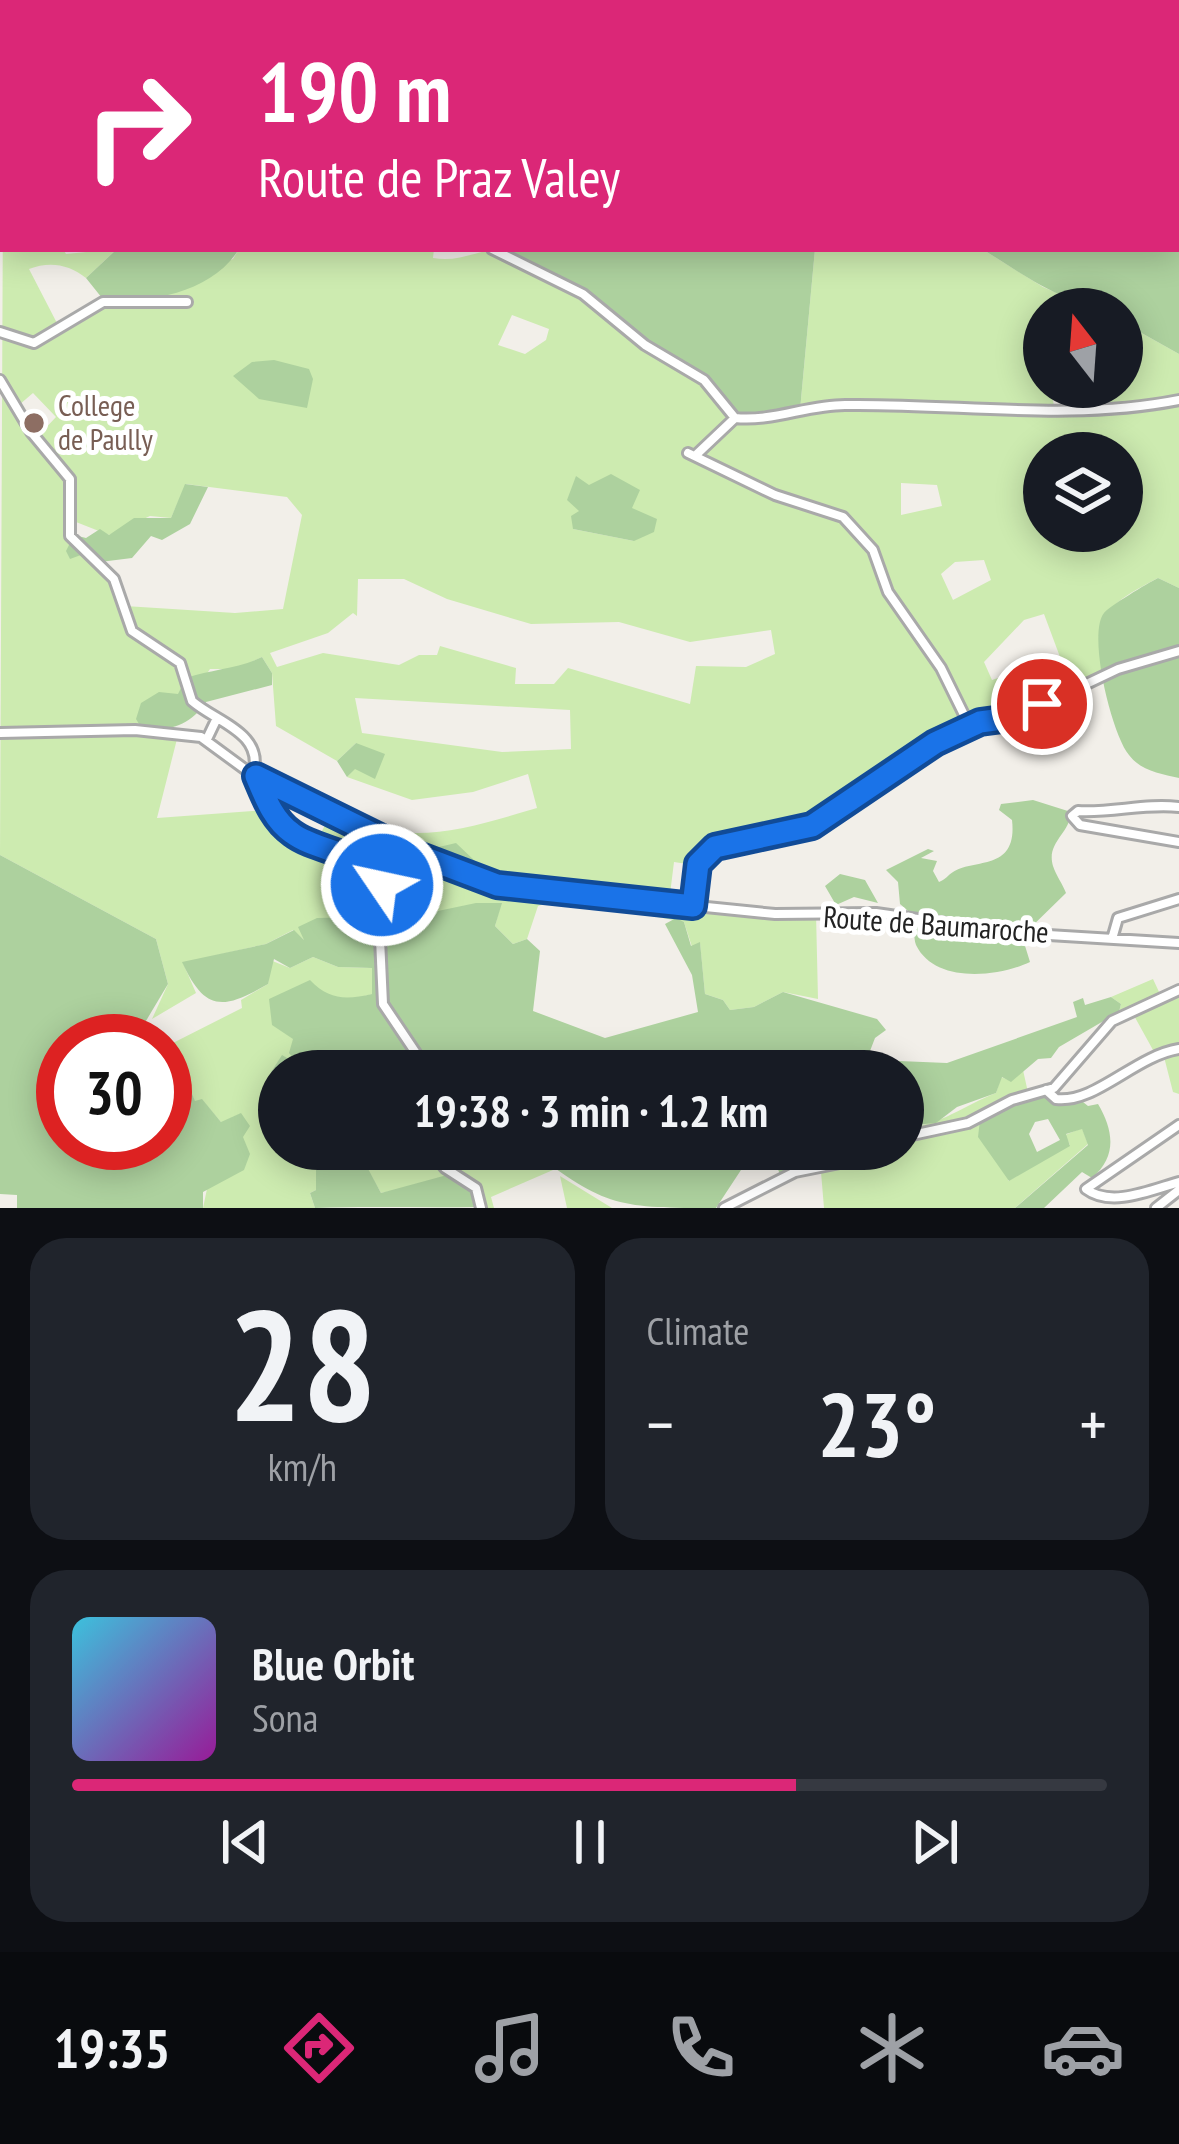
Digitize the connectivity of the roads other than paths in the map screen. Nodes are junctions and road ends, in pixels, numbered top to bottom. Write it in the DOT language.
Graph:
graph roads {
  1 [pos="498,252"];
  2 [pos="187,302"];
  3 [pos="0,332"];
  4 [pos="0,380"];
  5 [pos="1179,400"];
  6 [pos="735,418"];
  7 [pos="1179,651"];
  8 [pos="217,718"];
  9 [pos="970,727"];
  10 [pos="0,733"];
  11 [pos="207,739"];
  12 [pos="255,775"];
  13 [pos="1179,807"];
  14 [pos="1179,842"];
  15 [pos="1179,899"];
  16 [pos="693,906"];
  17 [pos="1112,939"];
  18 [pos="1179,943"];
  19 [pos="1179,990"];
  20 [pos="1179,1049"];
  21 [pos="414,1050"];
  22 [pos="1046,1090"];
  23 [pos="1179,1125"];
  24 [pos="924,1132"];
  25 [pos="448,1170"];
  26 [pos="805,1170"];
  27 [pos="1179,1186"];
  28 [pos="481,1208"];
  29 [pos="724,1208"];
  30 [pos="1156,1208"];
  1 -- 6 [label="street"];
  2 -- 3 [label="street"];
  4 -- 8 [label="street"];
  5 -- 6 [label="street"];
  6 -- 9 [label="street"];
  7 -- 9 [label="street"];
  8 -- 11 [label="street"];
  8 -- 12 [label="street"];
  9 -- 16 [label="street"];
  10 -- 11 [label="street"];
  11 -- 12 [label="street"];
  12 -- 16 [label="street, Route de Baumaroche"];
  12 -- 21 [label="street"];
  13 -- 14 [label="street"];
  15 -- 17 [label="street"];
  16 -- 17 [label="street, Route de Baumaroche"];
  17 -- 18 [label="street, Route de Baumaroche"];
  19 -- 22 [label="street"];
  20 -- 22 [label="street"];
  22 -- 24 [label="street"];
  23 -- 27 [label="street"];
  25 -- 28 [label="street"];
  26 -- 29 [label="street"];
  27 -- 30 [label="street"];
}
